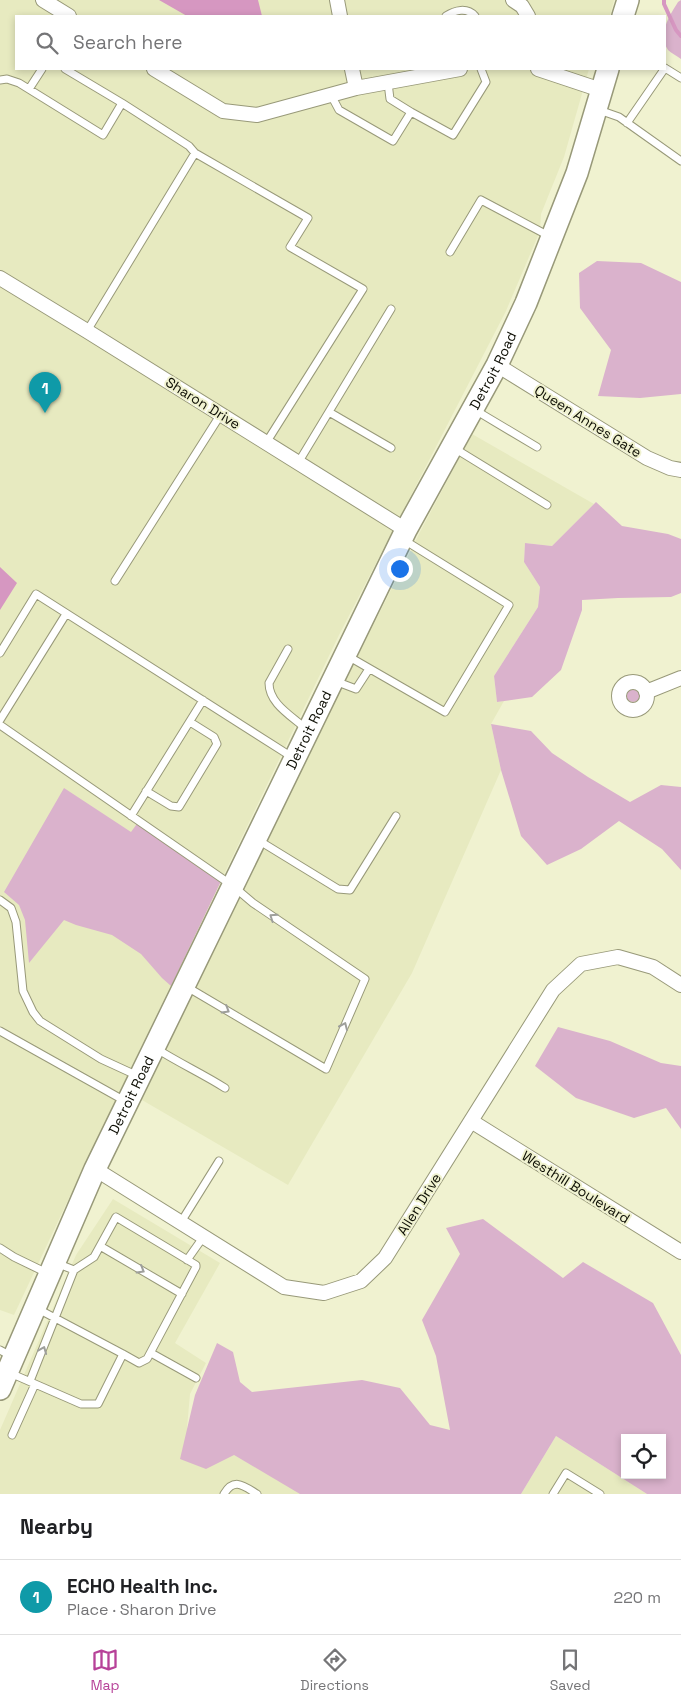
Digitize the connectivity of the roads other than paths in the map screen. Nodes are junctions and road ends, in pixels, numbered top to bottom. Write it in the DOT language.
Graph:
graph roads {
  1 [pos="43,0"];
  2 [pos="337,0"];
  3 [pos="512,0"];
  4 [pos="628,0"];
  5 [pos="67,15"];
  6 [pos="340,15"];
  7 [pos="448,15"];
  8 [pos="474,15"];
  9 [pos="527,15"];
  10 [pos="623,15"];
  11 [pos="666,69"];
  12 [pos="41,70"];
  13 [pos="67,70"];
  14 [pos="156,70"];
  15 [pos="352,70"];
  16 [pos="451,70"];
  17 [pos="481,70"];
  18 [pos="543,70"];
  19 [pos="608,70"];
  20 [pos="664,70"];
  21 [pos="681,78"];
  22 [pos="0,80"];
  23 [pos="388,82"];
  24 [pos="356,88"];
  25 [pos="29,89"];
  26 [pos="331,95"];
  27 [pos="598,100"];
  28 [pos="122,103"];
  29 [pos="411,112"];
  30 [pos="628,123"];
  31 [pos="194,153"];
  32 [pos="681,161"];
  33 [pos="552,238"];
  34 [pos="450,252"];
  35 [pos="0,278"];
  36 [pos="391,309"];
  37 [pos="87,330"];
  38 [pos="497,365"];
  39 [pos="473,409"];
  40 [pos="329,412"];
  41 [pos="221,414"];
  42 [pos="266,443"];
  43 [pos="452,447"];
  44 [pos="537,447"];
  45 [pos="391,448"];
  46 [pos="298,463"];
  47 [pos="681,470"];
  48 [pos="547,505"];
  49 [pos="404,534"];
  50 [pos="115,581"];
  51 [pos="66,614"];
  52 [pos="288,648"];
  53 [pos="0,654"];
  54 [pos="345,655"];
  55 [pos="369,669"];
  56 [pos="681,678"];
  57 [pos="333,680"];
  58 [pos="646,692"];
  59 [pos="203,700"];
  60 [pos="0,720"];
  61 [pos="190,722"];
  62 [pos="0,725"];
  63 [pos="308,730"];
  64 [pos="295,759"];
  65 [pos="146,791"];
  66 [pos="131,816"];
  67 [pos="396,816"];
  68 [pos="256,838"];
  69 [pos="233,886"];
  70 [pos="0,900"];
  71 [pos="184,985"];
  72 [pos="681,985"];
  73 [pos="0,1031"];
  74 [pos="154,1048"];
  75 [pos="140,1077"];
  76 [pos="226,1088"];
  77 [pos="128,1103"];
  78 [pos="472,1121"];
  79 [pos="219,1161"];
  80 [pos="95,1169"];
  81 [pos="181,1222"];
  82 [pos="204,1236"];
  83 [pos="100,1246"];
  84 [pos="0,1248"];
  85 [pos="681,1252"];
  86 [pos="187,1260"];
  87 [pos="59,1269"];
  88 [pos="182,1294"];
  89 [pos="35,1308"];
  90 [pos="56,1318"];
  91 [pos="151,1353"];
  92 [pos="123,1354"];
  93 [pos="5,1367"];
  94 [pos="196,1378"];
  95 [pos="32,1382"];
  96 [pos="12,1435"];
  97 [pos="224,1494"];
  98 [pos="257,1494"];
  99 [pos="553,1494"];
  100 [pos="600,1494"];
  1 -- 5 [label="street"];
  2 -- 6 [label="street"];
  3 -- 9 [label="street"];
  4 -- 10 [label="main road"];
  7 -- 8 [label="lane"];
  11 -- 21 [label="lane"];
  12 -- 25 [label="lane"];
  13 -- 28 [label="lane"];
  14 -- 26 [label="street"];
  15 -- 24 [label="street"];
  16 -- 23 [label="street"];
  17 -- 29 [label="lane"];
  18 -- 27 [label="street"];
  19 -- 27 [label="main road, Detroit Road"];
  20 -- 30 [label="lane"];
  22 -- 25 [label="lane"];
  23 -- 24 [label="street"];
  23 -- 29 [label="lane"];
  24 -- 26 [label="street"];
  25 -- 28 [label="lane"];
  26 -- 29 [label="lane"];
  27 -- 30 [label="lane"];
  27 -- 33 [label="main road, Detroit Road"];
  28 -- 31 [label="lane"];
  30 -- 32 [label="lane"];
  31 -- 37 [label="lane"];
  31 -- 42 [label="lane"];
  33 -- 34 [label="lane"];
  33 -- 38 [label="main road, Detroit Road"];
  35 -- 37 [label="street, Sharon Drive"];
  36 -- 40 [label="lane"];
  37 -- 41 [label="street, Sharon Drive"];
  38 -- 39 [label="main road, Detroit Road"];
  38 -- 47 [label="street, Queen Annes Gate"];
  39 -- 43 [label="main road, Detroit Road"];
  39 -- 44 [label="lane"];
  40 -- 45 [label="lane"];
  40 -- 46 [label="lane"];
  41 -- 42 [label="street, Sharon Drive"];
  41 -- 50 [label="lane"];
  42 -- 46 [label="street, Sharon Drive"];
  43 -- 48 [label="lane"];
  43 -- 49 [label="main road, Detroit Road"];
  46 -- 49 [label="street, Sharon Drive"];
  49 -- 54 [label="main road, Detroit Road"];
  49 -- 55 [label="lane"];
  51 -- 53 [label="lane"];
  51 -- 59 [label="lane"];
  51 -- 60 [label="lane"];
  52 -- 63 [label="lane"];
  54 -- 55 [label="lane"];
  54 -- 57 [label="main road, Detroit Road"];
  55 -- 57 [label="lane"];
  56 -- 58 [label="street"];
  57 -- 63 [label="main road, Detroit Road"];
  59 -- 61 [label="lane"];
  59 -- 64 [label="lane"];
  61 -- 65 [label="lane"];
  61 -- 65 [label="lane"];
  62 -- 66 [label="lane"];
  63 -- 64 [label="main road, Detroit Road"];
  64 -- 68 [label="main road, Detroit Road"];
  65 -- 66 [label="lane"];
  66 -- 69 [label="lane"];
  67 -- 68 [label="lane"];
  68 -- 69 [label="main road, Detroit Road"];
  69 -- 71 [label="main road, Detroit Road"];
  71 -- 69 [label="lane, one-way"];
  70 -- 75 [label="lane"];
  71 -- 74 [label="main road, Detroit Road"];
  72 -- 78 [label="street, Allen Drive"];
  73 -- 77 [label="lane"];
  74 -- 75 [label="main road, Detroit Road"];
  74 -- 76 [label="lane"];
  75 -- 77 [label="main road, Detroit Road"];
  77 -- 80 [label="main road, Detroit Road"];
  78 -- 82 [label="street, Allen Drive"];
  78 -- 85 [label="street, Westhill Boulevard"];
  79 -- 81 [label="lane"];
  80 -- 81 [label="street, Allen Drive"];
  80 -- 87 [label="main road, Detroit Road"];
  81 -- 82 [label="street, Allen Drive"];
  82 -- 86 [label="lane"];
  83 -- 86 [label="lane"];
  83 -- 87 [label="lane"];
  83 -- 88 [label="lane, one-way"];
  84 -- 87 [label="lane"];
  86 -- 88 [label="lane"];
  87 -- 89 [label="main road, Detroit Road"];
  87 -- 90 [label="lane"];
  88 -- 91 [label="lane"];
  89 -- 90 [label="lane"];
  89 -- 93 [label="main road, Detroit Road"];
  90 -- 92 [label="lane"];
  95 -- 90 [label="lane, one-way"];
  91 -- 92 [label="lane"];
  91 -- 94 [label="lane"];
  92 -- 95 [label="lane"];
  93 -- 95 [label="lane"];
  95 -- 96 [label="lane"];
  97 -- 98 [label="lane"];
  99 -- 100 [label="lane"];
}
